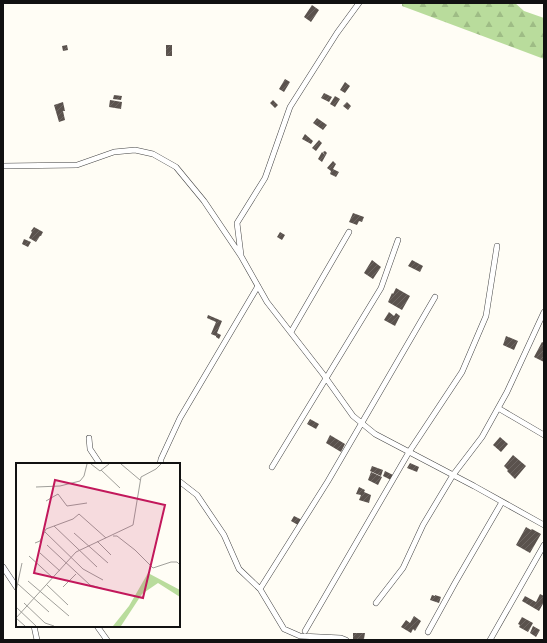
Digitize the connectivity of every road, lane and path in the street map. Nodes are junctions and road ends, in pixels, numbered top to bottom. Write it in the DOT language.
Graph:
graph roads {
  1 [pos="359,3"];
  2 [pos="3,166"];
  3 [pos="349,232"];
  4 [pos="398,240"];
  5 [pos="498,246"];
  6 [pos="241,256"];
  7 [pos="258,286"];
  8 [pos="435,297"];
  9 [pos="544,312"];
  10 [pos="290,332"];
  11 [pos="326,378"];
  12 [pos="498,408"];
  13 [pos="361,423"];
  14 [pos="544,435"];
  15 [pos="89,438"];
  16 [pos="409,452"];
  17 [pos="99,463"];
  18 [pos="160,463"];
  19 [pos="272,467"];
  20 [pos="453,475"];
  21 [pos="180,482"];
  22 [pos="502,502"];
  23 [pos="544,525"];
  24 [pos="544,545"];
  25 [pos="3,567"];
  26 [pos="16,586"];
  27 [pos="260,589"];
  28 [pos="376,603"];
  29 [pos="34,627"];
  30 [pos="98,627"];
  31 [pos="305,631"];
  32 [pos="428,632"];
  33 [pos="37,640"];
  34 [pos="107,640"];
  35 [pos="346,640"];
  36 [pos="490,640"];
  1 -- 6 [label="street"];
  2 -- 6 [label="street"];
  3 -- 10 [label="street"];
  4 -- 11 [label="street"];
  5 -- 16 [label="street"];
  6 -- 7 [label="street"];
  7 -- 10 [label="street"];
  7 -- 18 [label="street"];
  8 -- 13 [label="street"];
  9 -- 12 [label="street"];
  10 -- 11 [label="street"];
  11 -- 13 [label="street"];
  11 -- 19 [label="street"];
  12 -- 14 [label="street"];
  12 -- 20 [label="street"];
  13 -- 16 [label="street"];
  13 -- 27 [label="street"];
  15 -- 17 [label="street"];
  16 -- 20 [label="street"];
  16 -- 31 [label="street"];
  20 -- 22 [label="street"];
  20 -- 28 [label="street"];
  21 -- 27 [label="street"];
  22 -- 23 [label="street"];
  22 -- 32 [label="street"];
  24 -- 36 [label="street"];
  25 -- 26 [label="street"];
  27 -- 35 [label="street"];
  29 -- 33 [label="street"];
  30 -- 34 [label="street"];
}
